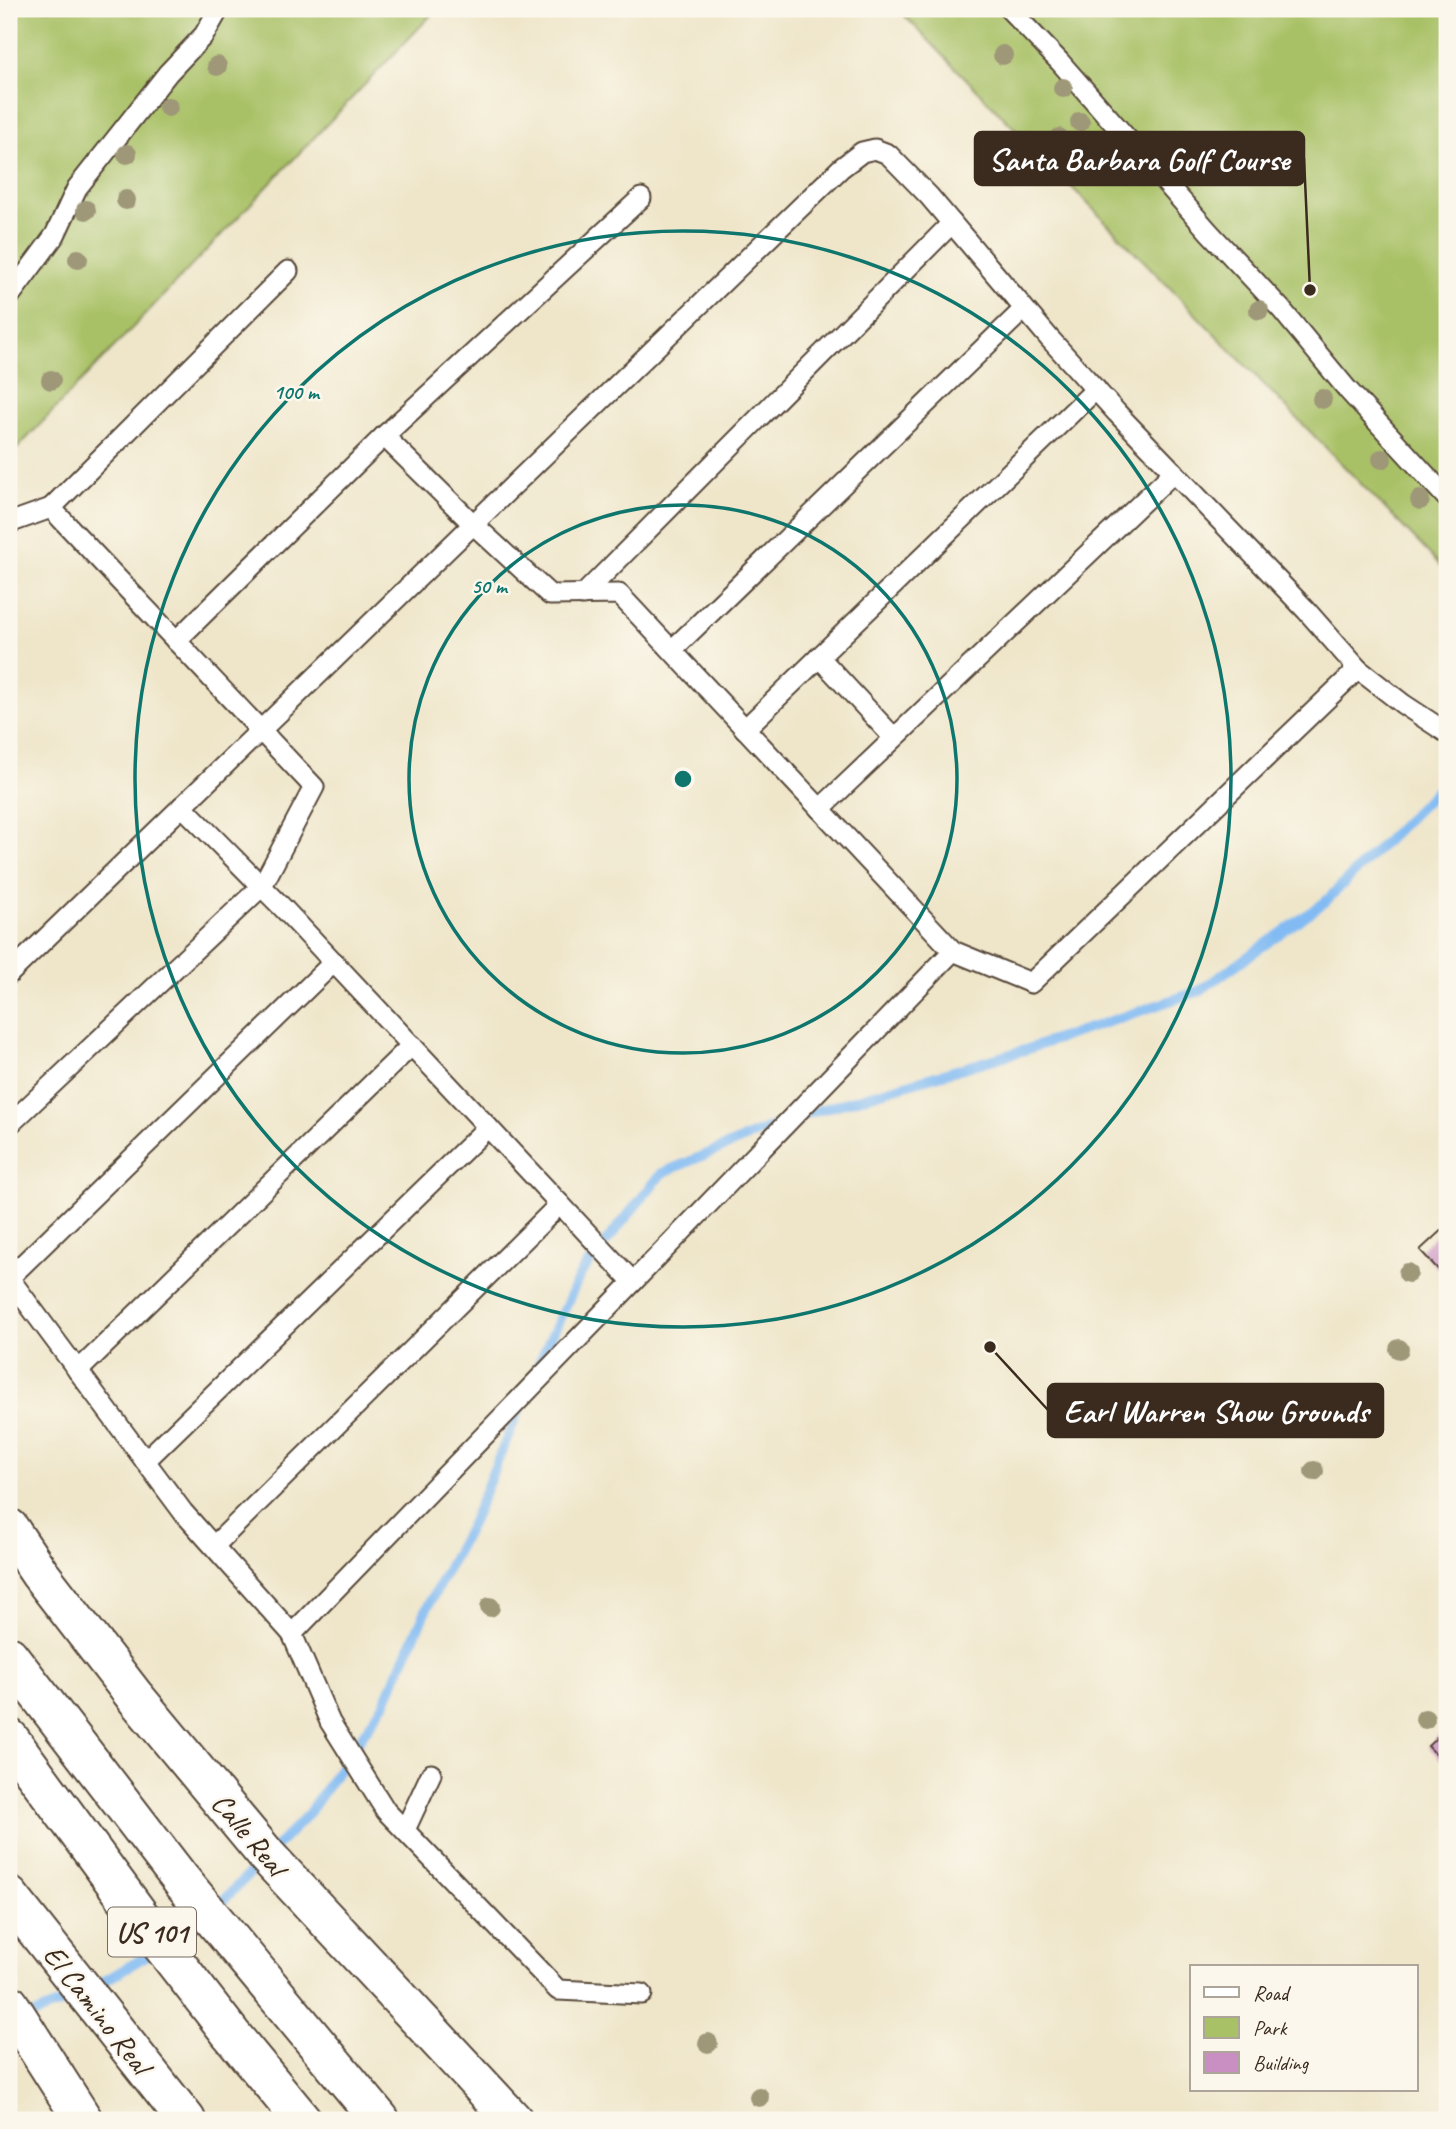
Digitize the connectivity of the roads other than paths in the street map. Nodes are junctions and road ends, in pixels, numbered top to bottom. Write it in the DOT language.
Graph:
graph roads {
  1 [pos="219,9"];
  2 [pos="1009,9"];
  3 [pos="641,198"];
  4 [pos="952,223"];
  5 [pos="288,271"];
  6 [pos="9,297"];
  7 [pos="1024,309"];
  8 [pos="1096,389"];
  9 [pos="384,436"];
  10 [pos="1174,472"];
  11 [pos="1447,498"];
  12 [pos="51,508"];
  13 [pos="9,523"];
  14 [pos="473,524"];
  15 [pos="583,594"];
  16 [pos="176,641"];
  17 [pos="672,650"];
  18 [pos="819,657"];
  19 [pos="1359,668"];
  20 [pos="745,729"];
  21 [pos="260,730"];
  22 [pos="1447,733"];
  23 [pos="894,738"];
  24 [pos="182,806"];
  25 [pos="820,809"];
  26 [pos="262,886"];
  27 [pos="953,951"];
  28 [pos="334,962"];
  29 [pos="9,974"];
  30 [pos="412,1045"];
  31 [pos="9,1125"];
  32 [pos="488,1127"];
  33 [pos="560,1204"];
  34 [pos="634,1282"];
  35 [pos="78,1371"];
  36 [pos="145,1461"];
  37 [pos="9,1528"];
  38 [pos="214,1546"];
  39 [pos="292,1634"];
  40 [pos="9,1656"];
  41 [pos="9,1738"];
  42 [pos="431,1774"];
  43 [pos="405,1830"];
  44 [pos="9,1896"];
  45 [pos="642,1994"];
  46 [pos="9,2004"];
  47 [pos="83,2120"];
  48 [pos="186,2120"];
  49 [pos="302,2120"];
  50 [pos="380,2120"];
  51 [pos="513,2120"];
  1 -- 6 [label="lane"];
  2 -- 11 [label="lane"];
  3 -- 9 [label="lane"];
  4 -- 7 [label="lane"];
  4 -- 14 [label="lane"];
  4 -- 15 [label="lane"];
  5 -- 12 [label="lane"];
  7 -- 8 [label="lane"];
  7 -- 17 [label="lane"];
  8 -- 10 [label="lane"];
  8 -- 18 [label="lane"];
  9 -- 14 [label="lane"];
  9 -- 16 [label="lane"];
  10 -- 19 [label="lane"];
  10 -- 23 [label="lane"];
  12 -- 13 [label="lane"];
  12 -- 16 [label="lane"];
  14 -- 15 [label="lane"];
  14 -- 21 [label="lane"];
  15 -- 17 [label="lane"];
  16 -- 21 [label="lane"];
  17 -- 20 [label="lane"];
  18 -- 20 [label="lane"];
  18 -- 23 [label="lane"];
  19 -- 22 [label="lane"];
  19 -- 27 [label="lane"];
  20 -- 25 [label="lane"];
  21 -- 24 [label="lane"];
  21 -- 26 [label="lane"];
  23 -- 25 [label="lane"];
  24 -- 26 [label="lane"];
  24 -- 29 [label="lane"];
  25 -- 27 [label="lane"];
  26 -- 28 [label="lane"];
  26 -- 31 [label="lane"];
  27 -- 34 [label="lane"];
  28 -- 30 [label="lane"];
  28 -- 35 [label="lane"];
  30 -- 32 [label="lane"];
  30 -- 35 [label="lane"];
  32 -- 33 [label="lane"];
  32 -- 36 [label="lane"];
  33 -- 34 [label="lane"];
  33 -- 38 [label="lane"];
  34 -- 39 [label="lane"];
  35 -- 36 [label="lane"];
  36 -- 38 [label="lane"];
  37 -- 51 [label="main road, Calle Real"];
  38 -- 39 [label="lane"];
  39 -- 43 [label="lane"];
  40 -- 50 [label="main road"];
  41 -- 49 [label="main road, US 101"];
  42 -- 43 [label="lane"];
  43 -- 45 [label="lane"];
  44 -- 48 [label="main road, El Camino Real / US 101"];
  46 -- 47 [label="main road"];
}
